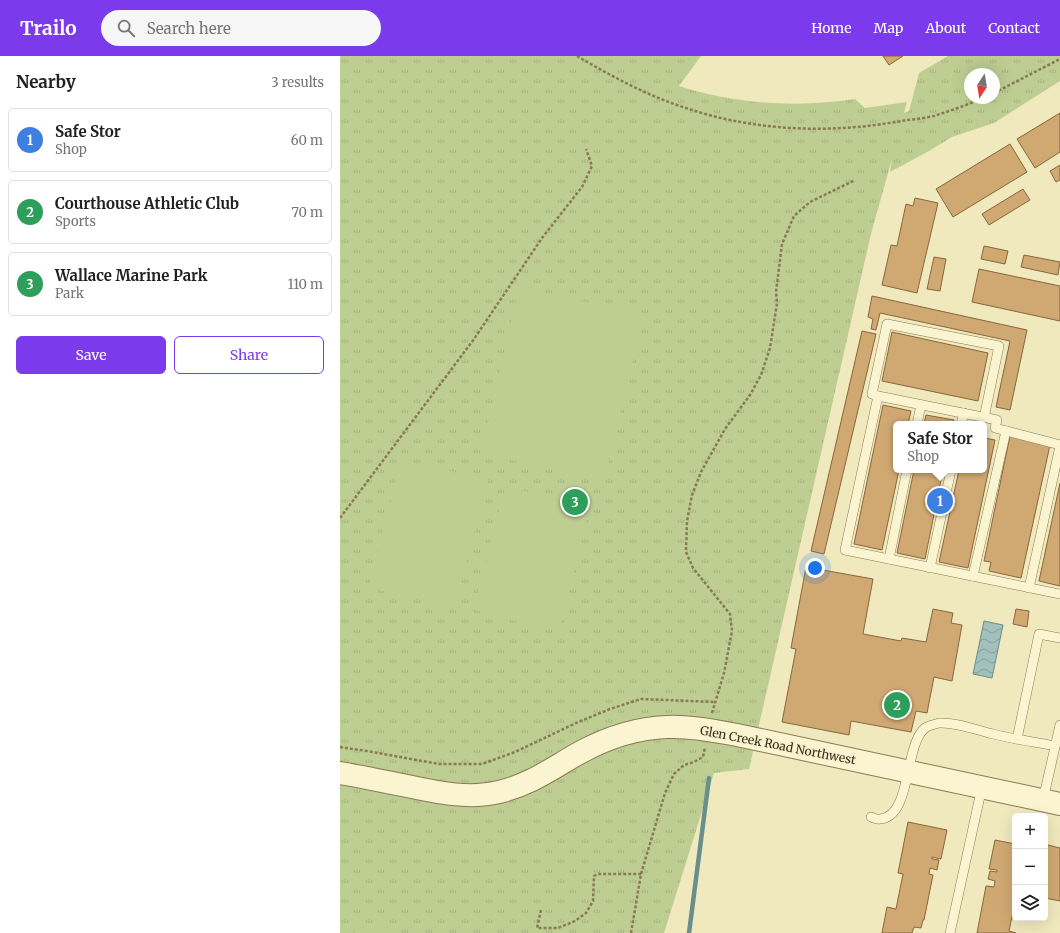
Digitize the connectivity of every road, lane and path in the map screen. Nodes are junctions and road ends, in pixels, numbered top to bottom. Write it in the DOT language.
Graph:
graph roads {
  1 [pos="577,56"];
  2 [pos="1060,59"];
  3 [pos="1000,90"];
  4 [pos="966,104"];
  5 [pos="586,149"];
  6 [pos="855,180"];
  7 [pos="878,396"];
  8 [pos="921,404"];
  9 [pos="964,413"];
  10 [pos="984,418"];
  11 [pos="918,421"];
  12 [pos="962,421"];
  13 [pos="1006,431"];
  14 [pos="1060,445"];
  15 [pos="907,473"];
  16 [pos="950,473"];
  17 [pos="340,518"];
  18 [pos="889,559"];
  19 [pos="930,568"];
  20 [pos="973,576"];
  21 [pos="1029,588"];
  22 [pos="1060,594"];
  23 [pos="1060,638"];
  24 [pos="715,702"];
  25 [pos="1060,725"];
  26 [pos="708,730"];
  27 [pos="1017,739"];
  28 [pos="1055,746"];
  29 [pos="340,747"];
  30 [pos="909,772"];
  31 [pos="340,773"];
  32 [pos="982,787"];
  33 [pos="1052,802"];
  34 [pos="872,817"];
  35 [pos="642,874"];
  36 [pos="541,910"];
  37 [pos="631,933"];
  38 [pos="950,933"];
  1 -- 4 [label="path"];
  2 -- 3 [label="path"];
  5 -- 17 [label="path"];
  6 -- 24 [label="path"];
  7 -- 8 [label="lane"];
  7 -- 10 [label="lane"];
  7 -- 18 [label="lane"];
  8 -- 9 [label="lane"];
  8 -- 11 [label="lane"];
  9 -- 10 [label="lane"];
  9 -- 12 [label="lane"];
  10 -- 13 [label="lane"];
  13 -- 14 [label="lane"];
  13 -- 20 [label="lane"];
  14 -- 21 [label="lane"];
  15 -- 18 [label="lane"];
  16 -- 19 [label="lane"];
  18 -- 19 [label="lane"];
  19 -- 20 [label="lane"];
  20 -- 21 [label="lane"];
  21 -- 22 [label="lane"];
  23 -- 27 [label="lane"];
  24 -- 26 [label="path"];
  24 -- 29 [label="path"];
  25 -- 28 [label="lane"];
  26 -- 30 [label="street, Glen Creek Road Northwest"];
  26 -- 31 [label="street, Glen Creek Road Northwest"];
  26 -- 35 [label="path"];
  27 -- 28 [label="lane"];
  27 -- 30 [label="lane"];
  28 -- 33 [label="lane"];
  30 -- 32 [label="street, Glen Creek Road Northwest"];
  30 -- 34 [label="lane"];
  32 -- 33 [label="street, Glen Creek Road Northwest"];
  32 -- 38 [label="lane"];
  35 -- 36 [label="path"];
  35 -- 37 [label="path"];
}
